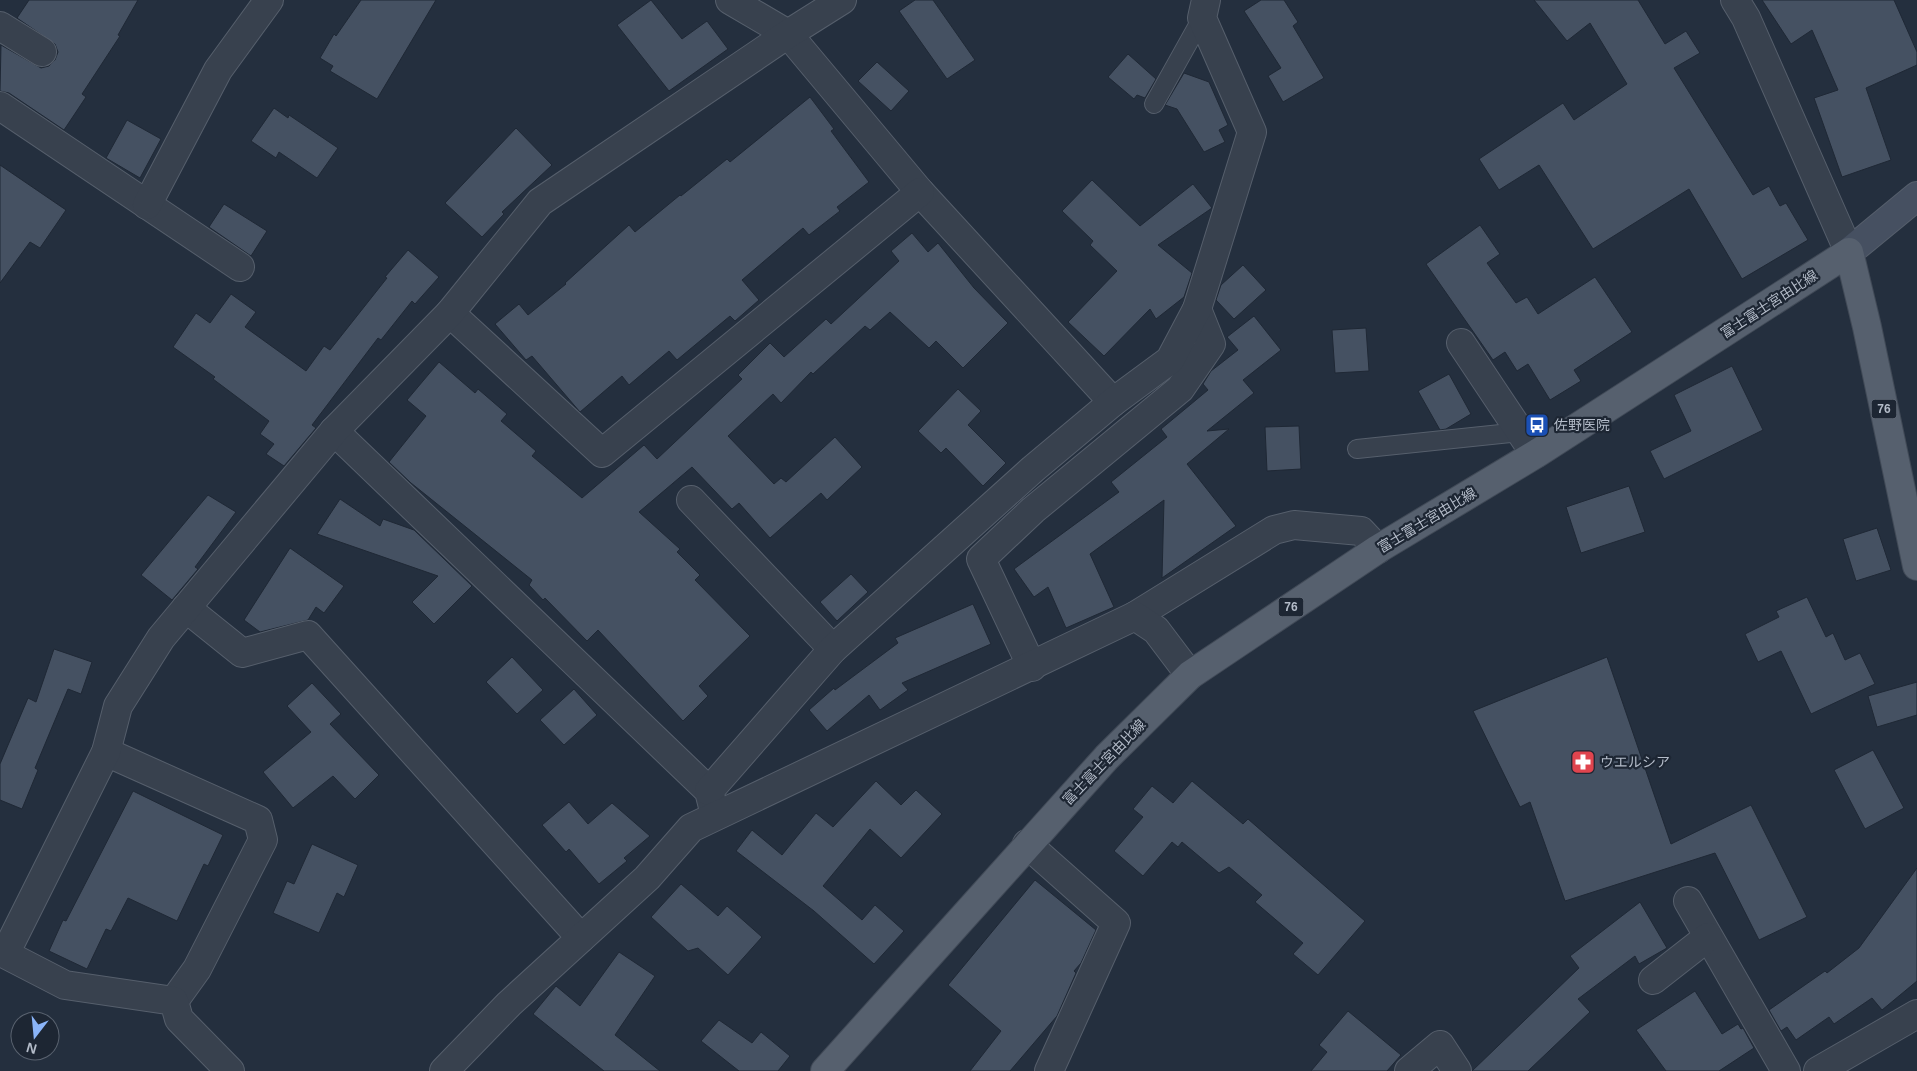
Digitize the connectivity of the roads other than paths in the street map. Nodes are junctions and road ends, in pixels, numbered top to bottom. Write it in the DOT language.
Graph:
graph roads {
  1 [pos="270,0"];
  2 [pos="730,0"];
  3 [pos="842,0"];
  4 [pos="1735,0"];
  5 [pos="1204,9"];
  6 [pos="0,26"];
  7 [pos="788,34"];
  8 [pos="42,52"];
  9 [pos="1154,104"];
  10 [pos="0,106"];
  11 [pos="920,192"];
  12 [pos="1917,196"];
  13 [pos="147,205"];
  14 [pos="1849,252"];
  15 [pos="240,267"];
  16 [pos="1197,309"];
  17 [pos="450,313"];
  18 [pos="1460,343"];
  19 [pos="1113,402"];
  20 [pos="334,431"];
  21 [pos="1520,432"];
  22 [pos="1357,448"];
  23 [pos="1535,454"];
  24 [pos="691,500"];
  25 [pos="1378,549"];
  26 [pos="1917,566"];
  27 [pos="186,608"];
  28 [pos="1135,616"];
  29 [pos="833,649"];
  30 [pos="1032,667"];
  31 [pos="1190,675"];
  32 [pos="106,752"];
  33 [pos="712,803"];
  34 [pos="1027,844"];
  35 [pos="1688,901"];
  36 [pos="1708,937"];
  37 [pos="581,938"];
  38 [pos="1653,980"];
  39 [pos="174,1001"];
  40 [pos="1917,1014"];
  41 [pos="230,1071"];
  42 [pos="444,1071"];
  43 [pos="825,1071"];
  44 [pos="1050,1071"];
  45 [pos="1409,1071"];
  46 [pos="1457,1071"];
  47 [pos="1786,1071"];
  48 [pos="1818,1071"];
  1 -- 13 [label="street"];
  2 -- 7 [label="street"];
  3 -- 7 [label="street"];
  4 -- 14 [label="street"];
  5 -- 9 [label="lane"];
  5 -- 16 [label="street"];
  6 -- 8 [label="street"];
  7 -- 11 [label="street"];
  7 -- 17 [label="street"];
  10 -- 13 [label="street"];
  11 -- 17 [label="street"];
  11 -- 19 [label="street"];
  12 -- 14 [label="main road"];
  13 -- 15 [label="street"];
  14 -- 23 [label="main road, 富士富士宮由比線 / 76"];
  14 -- 26 [label="main road, 76"];
  16 -- 19 [label="street"];
  16 -- 30 [label="street"];
  17 -- 20 [label="street"];
  18 -- 21 [label="street"];
  19 -- 29 [label="street"];
  20 -- 27 [label="street"];
  20 -- 33 [label="street"];
  21 -- 22 [label="lane"];
  21 -- 23 [label="street"];
  23 -- 25 [label="main road, 富士富士宮由比線 / 76"];
  24 -- 29 [label="street"];
  25 -- 28 [label="street"];
  25 -- 31 [label="main road, 富士富士宮由比線 / 76"];
  27 -- 32 [label="street"];
  27 -- 37 [label="street"];
  28 -- 30 [label="street"];
  28 -- 31 [label="street"];
  29 -- 33 [label="street"];
  30 -- 33 [label="street"];
  31 -- 34 [label="main road, 富士富士宮由比線 / 76"];
  32 -- 39 [label="street"];
  32 -- 39 [label="street"];
  33 -- 37 [label="street"];
  34 -- 43 [label="main road, 富士富士宮由比線 / 76"];
  34 -- 44 [label="street"];
  35 -- 36 [label="street"];
  36 -- 38 [label="street"];
  36 -- 47 [label="street"];
  37 -- 42 [label="street"];
  39 -- 41 [label="street"];
  40 -- 48 [label="street"];
  45 -- 46 [label="street"];
}
